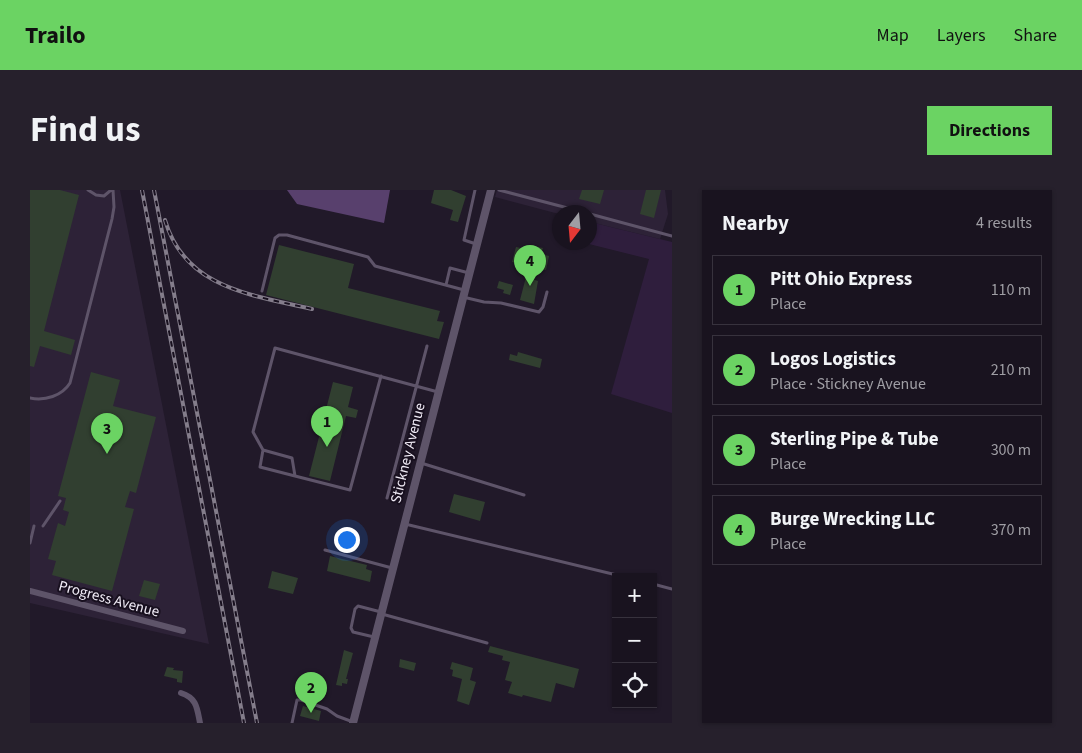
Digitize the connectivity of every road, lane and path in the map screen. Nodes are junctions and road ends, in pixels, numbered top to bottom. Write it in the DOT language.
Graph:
graph roads {
  1 [pos="88,190"];
  2 [pos="112,190"];
  3 [pos="475,190"];
  4 [pos="490,190"];
  5 [pos="499,190"];
  6 [pos="556,205"];
  7 [pos="597,216"];
  8 [pos="672,236"];
  9 [pos="476,244"];
  10 [pos="469,273"];
  11 [pos="446,285"];
  12 [pos="262,291"];
  13 [pos="547,292"];
  14 [pos="464,293"];
  15 [pos="427,346"];
  16 [pos="381,376"];
  17 [pos="417,386"];
  18 [pos="438,392"];
  19 [pos="30,398"];
  20 [pos="263,450"];
  21 [pos="420,462"];
  22 [pos="295,476"];
  23 [pos="524,495"];
  24 [pos="387,498"];
  25 [pos="60,500"];
  26 [pos="404,524"];
  27 [pos="34,526"];
  28 [pos="43,526"];
  29 [pos="30,544"];
  30 [pos="326,550"];
  31 [pos="393,568"];
  32 [pos="612,574"];
  33 [pos="657,585"];
  34 [pos="672,589"];
  35 [pos="30,591"];
  36 [pos="382,613"];
  37 [pos="182,631"];
  38 [pos="375,638"];
  39 [pos="487,643"];
  40 [pos="180,693"];
  41 [pos="353,722"];
  42 [pos="200,723"];
  43 [pos="292,723"];
  1 -- 2 [label="lane"];
  2 -- 19 [label="lane"];
  3 -- 9 [label="lane"];
  4 -- 9 [label="street, Stickney Avenue"];
  5 -- 6 [label="lane"];
  7 -- 8 [label="lane"];
  9 -- 10 [label="street, Stickney Avenue"];
  10 -- 11 [label="lane"];
  10 -- 14 [label="street, Stickney Avenue"];
  11 -- 12 [label="lane"];
  11 -- 14 [label="lane"];
  13 -- 14 [label="lane"];
  14 -- 18 [label="street, Stickney Avenue"];
  15 -- 17 [label="lane"];
  16 -- 17 [label="lane"];
  16 -- 20 [label="lane"];
  16 -- 22 [label="lane"];
  17 -- 18 [label="lane"];
  17 -- 24 [label="lane"];
  18 -- 21 [label="street, Stickney Avenue"];
  20 -- 22 [label="lane"];
  20 -- 22 [label="lane"];
  21 -- 23 [label="lane"];
  21 -- 26 [label="street, Stickney Avenue"];
  25 -- 28 [label="lane"];
  26 -- 31 [label="street, Stickney Avenue"];
  26 -- 32 [label="lane"];
  27 -- 29 [label="lane"];
  30 -- 31 [label="lane"];
  31 -- 36 [label="street, Stickney Avenue"];
  33 -- 34 [label="lane"];
  35 -- 37 [label="street, Progress Avenue"];
  36 -- 38 [label="street, Stickney Avenue"];
  36 -- 38 [label="lane"];
  36 -- 39 [label="lane"];
  38 -- 41 [label="street, Stickney Avenue"];
  40 -- 42 [label="street"];
  41 -- 43 [label="lane"];
}
